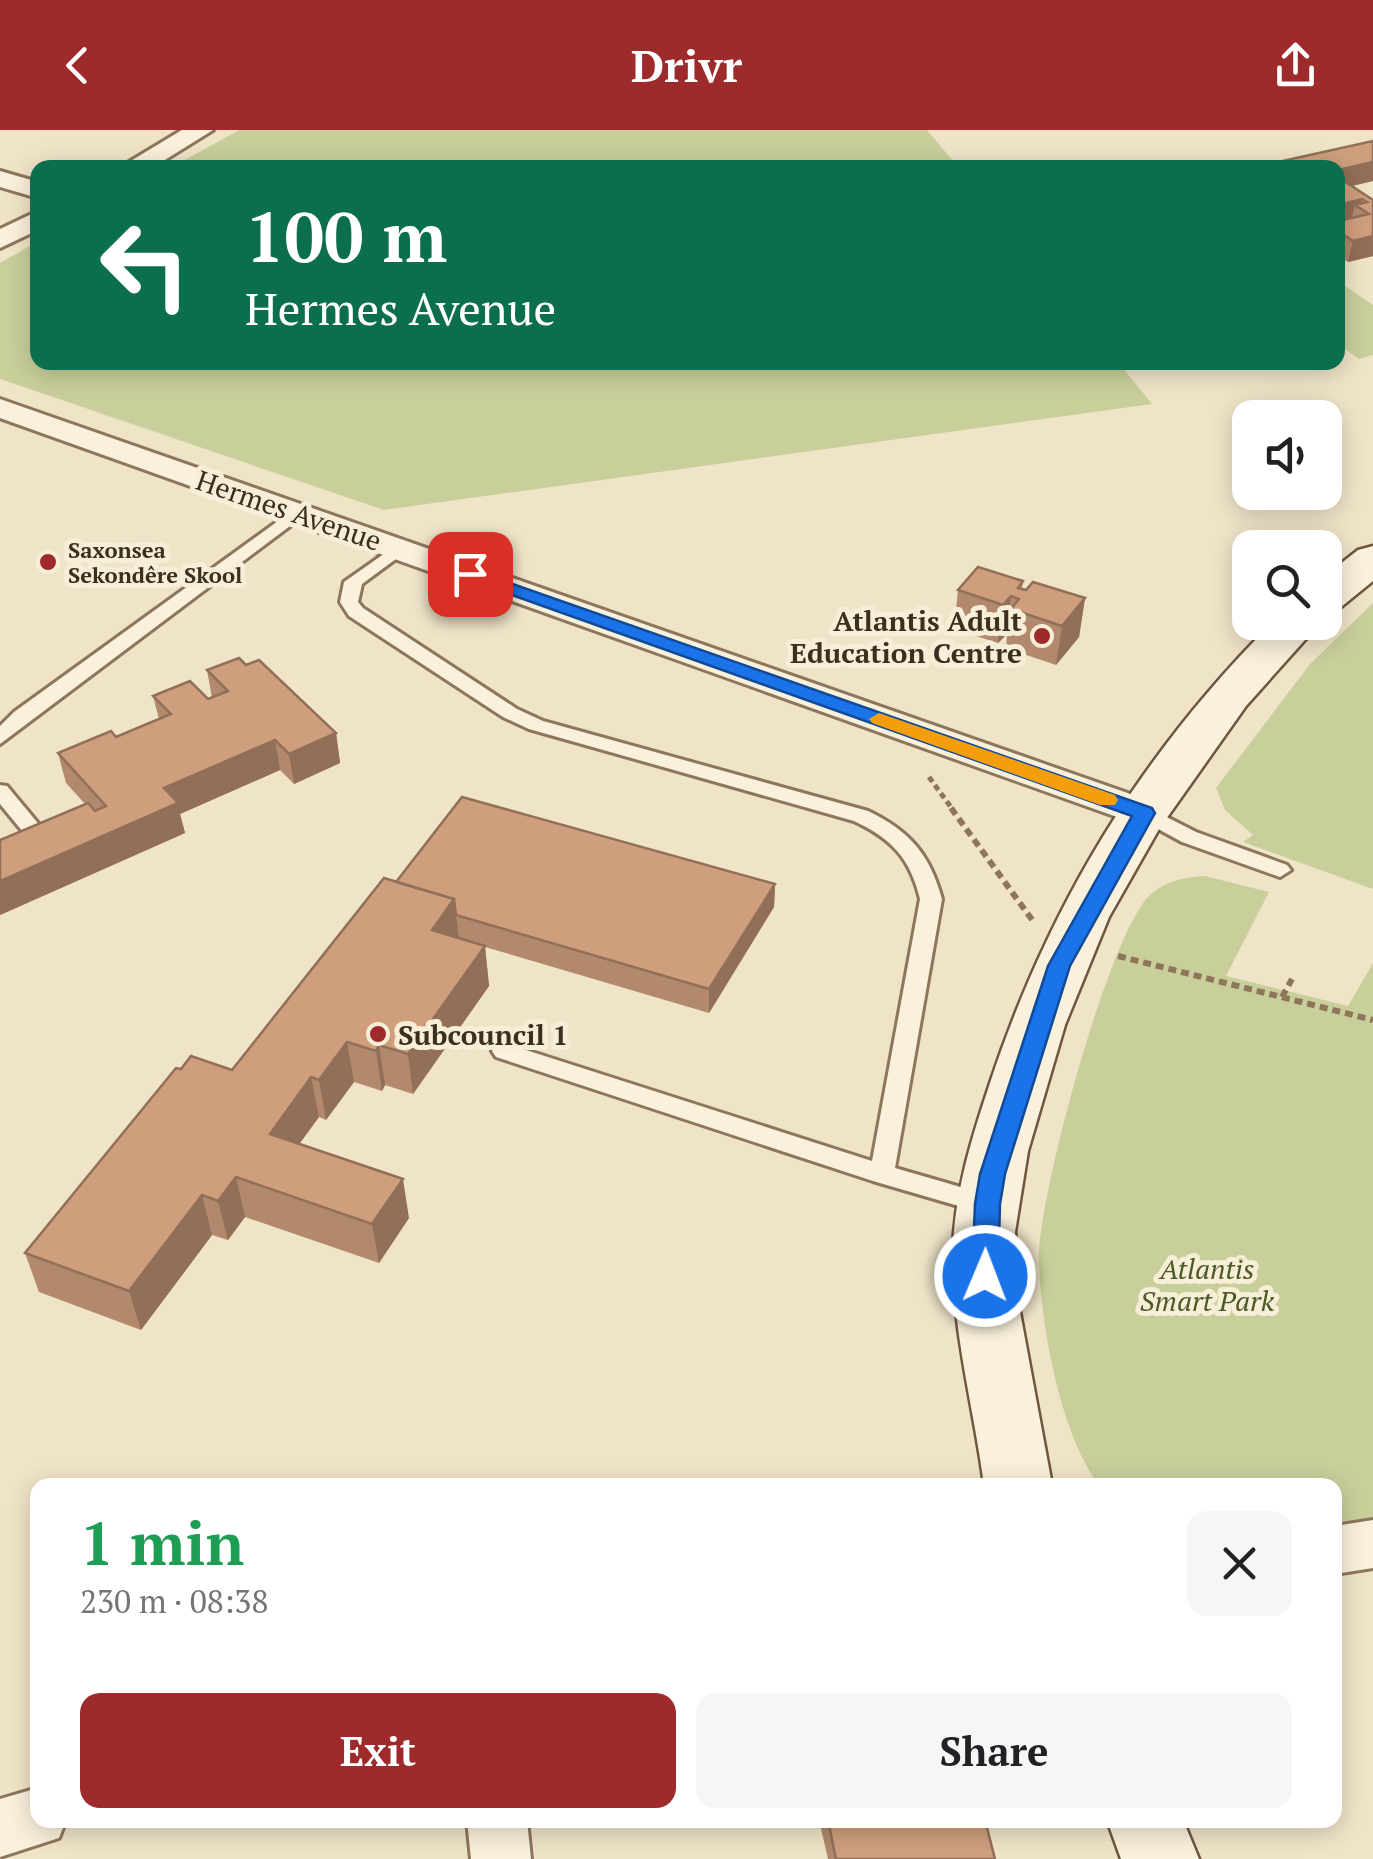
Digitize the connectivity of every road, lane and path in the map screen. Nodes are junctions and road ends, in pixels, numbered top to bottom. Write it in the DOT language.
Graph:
graph roads {
  1 [pos="200,130"];
  2 [pos="146,160"];
  3 [pos="0,179"];
  4 [pos="30,188"];
  5 [pos="30,223"];
  6 [pos="0,240"];
  7 [pos="0,408"];
  8 [pos="296,513"];
  9 [pos="398,549"];
  10 [pos="1373,559"];
  11 [pos="1342,584"];
  12 [pos="1283,640"];
  13 [pos="0,738"];
  14 [pos="941,741"];
  15 [pos="0,791"];
  16 [pos="1144,813"];
  17 [pos="44,844"];
  18 [pos="1280,870"];
  19 [pos="1048,928"];
  20 [pos="1109,949"];
  21 [pos="1292,979"];
  22 [pos="1282,997"];
  23 [pos="1373,1020"];
  24 [pos="504,1051"];
  25 [pos="882,1174"];
  26 [pos="987,1204"];
  27 [pos="1008,1413"];
  28 [pos="1017,1478"];
  29 [pos="1040,1478"];
  30 [pos="1373,1544"];
  31 [pos="1342,1549"];
  32 [pos="30,1819"];
  33 [pos="0,1828"];
  34 [pos="498,1828"];
  35 [pos="1148,1828"];
  36 [pos="501,1859"];
  37 [pos="1160,1859"];
  1 -- 2 [label="street"];
  3 -- 4 [label="street"];
  5 -- 6 [label="street"];
  7 -- 8 [label="street, Hermes Avenue"];
  8 -- 9 [label="street, Hermes Avenue"];
  8 -- 13 [label="lane"];
  9 -- 14 [label="street, Hermes Avenue"];
  9 -- 25 [label="lane"];
  10 -- 11 [label="street"];
  12 -- 16 [label="street"];
  14 -- 16 [label="street, Hermes Avenue"];
  14 -- 19 [label="path"];
  15 -- 17 [label="lane"];
  16 -- 18 [label="lane"];
  16 -- 26 [label="street"];
  20 -- 22 [label="path"];
  21 -- 22 [label="path"];
  22 -- 23 [label="path"];
  24 -- 25 [label="lane"];
  25 -- 26 [label="lane"];
  26 -- 27 [label="street"];
  27 -- 28 [label="street"];
  27 -- 29 [label="street"];
  30 -- 31 [label="street"];
  32 -- 33 [label="street"];
  34 -- 36 [label="street"];
  35 -- 37 [label="street"];
}
